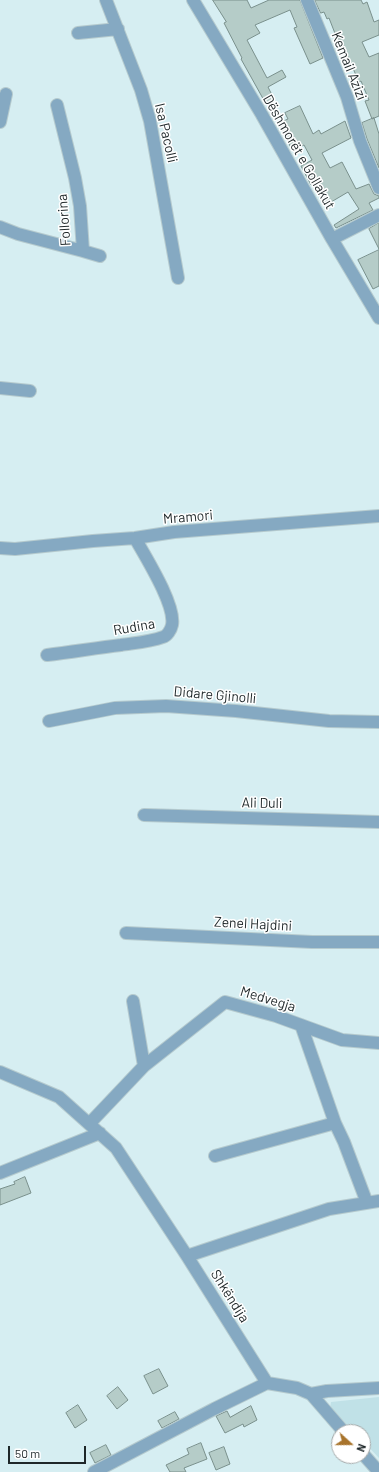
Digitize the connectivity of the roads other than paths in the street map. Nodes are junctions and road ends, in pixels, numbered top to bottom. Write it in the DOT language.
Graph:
graph roads {
  1 [pos="106,0"];
  2 [pos="193,0"];
  3 [pos="307,0"];
  4 [pos="118,29"];
  5 [pos="78,33"];
  6 [pos="6,94"];
  7 [pos="57,105"];
  8 [pos="0,122"];
  9 [pos="379,188"];
  10 [pos="379,215"];
  11 [pos="0,228"];
  12 [pos="332,239"];
  13 [pos="83,252"];
  14 [pos="100,256"];
  15 [pos="178,278"];
  16 [pos="379,318"];
  17 [pos="0,388"];
  18 [pos="30,391"];
  19 [pos="379,516"];
  20 [pos="135,538"];
  21 [pos="0,548"];
  22 [pos="47,655"];
  23 [pos="49,721"];
  24 [pos="379,722"];
  25 [pos="144,815"];
  26 [pos="379,822"];
  27 [pos="126,933"];
  28 [pos="379,942"];
  29 [pos="133,1001"];
  30 [pos="301,1025"];
  31 [pos="379,1043"];
  32 [pos="144,1066"];
  33 [pos="0,1072"];
  34 [pos="335,1123"];
  35 [pos="89,1124"];
  36 [pos="100,1133"];
  37 [pos="215,1156"];
  38 [pos="0,1173"];
  39 [pos="379,1201"];
  40 [pos="367,1203"];
  41 [pos="187,1256"];
  42 [pos="267,1383"];
  43 [pos="379,1388"];
  44 [pos="311,1394"];
  45 [pos="337,1424"];
  46 [pos="371,1463"];
  47 [pos="94,1472"];
  48 [pos="379,1472"];
  1 -- 4 [label="street, Isa Pacolli"];
  2 -- 12 [label="street, Dëshmorët e Gollakut"];
  3 -- 9 [label="street, Kemail Azizi"];
  4 -- 5 [label="street"];
  4 -- 15 [label="street, Isa Pacolli"];
  6 -- 8 [label="street"];
  7 -- 13 [label="street, Follorina"];
  10 -- 12 [label="street"];
  11 -- 13 [label="street, Follorina"];
  12 -- 16 [label="street, Dëshmorët e Gollakut"];
  13 -- 14 [label="street"];
  17 -- 18 [label="street"];
  19 -- 20 [label="street, Mramori"];
  20 -- 21 [label="street, Mramori"];
  20 -- 22 [label="street, Rudina"];
  23 -- 24 [label="street, Didare Gjinolli"];
  25 -- 26 [label="street, Ali Duli"];
  27 -- 28 [label="street, Zenel Hajdini"];
  29 -- 32 [label="street"];
  30 -- 31 [label="street, Medvegja"];
  30 -- 32 [label="street, Medvegja"];
  30 -- 34 [label="street"];
  32 -- 35 [label="street, Medvegja"];
  33 -- 35 [label="street, Shkëndija"];
  34 -- 37 [label="street"];
  34 -- 40 [label="street"];
  35 -- 36 [label="street, Shkëndija"];
  36 -- 38 [label="street"];
  36 -- 41 [label="street, Shkëndija"];
  39 -- 40 [label="street"];
  40 -- 41 [label="street"];
  41 -- 42 [label="street, Shkëndija"];
  42 -- 44 [label="street"];
  42 -- 47 [label="street"];
  43 -- 44 [label="street"];
  44 -- 45 [label="street"];
  46 -- 48 [label="street"];
}
